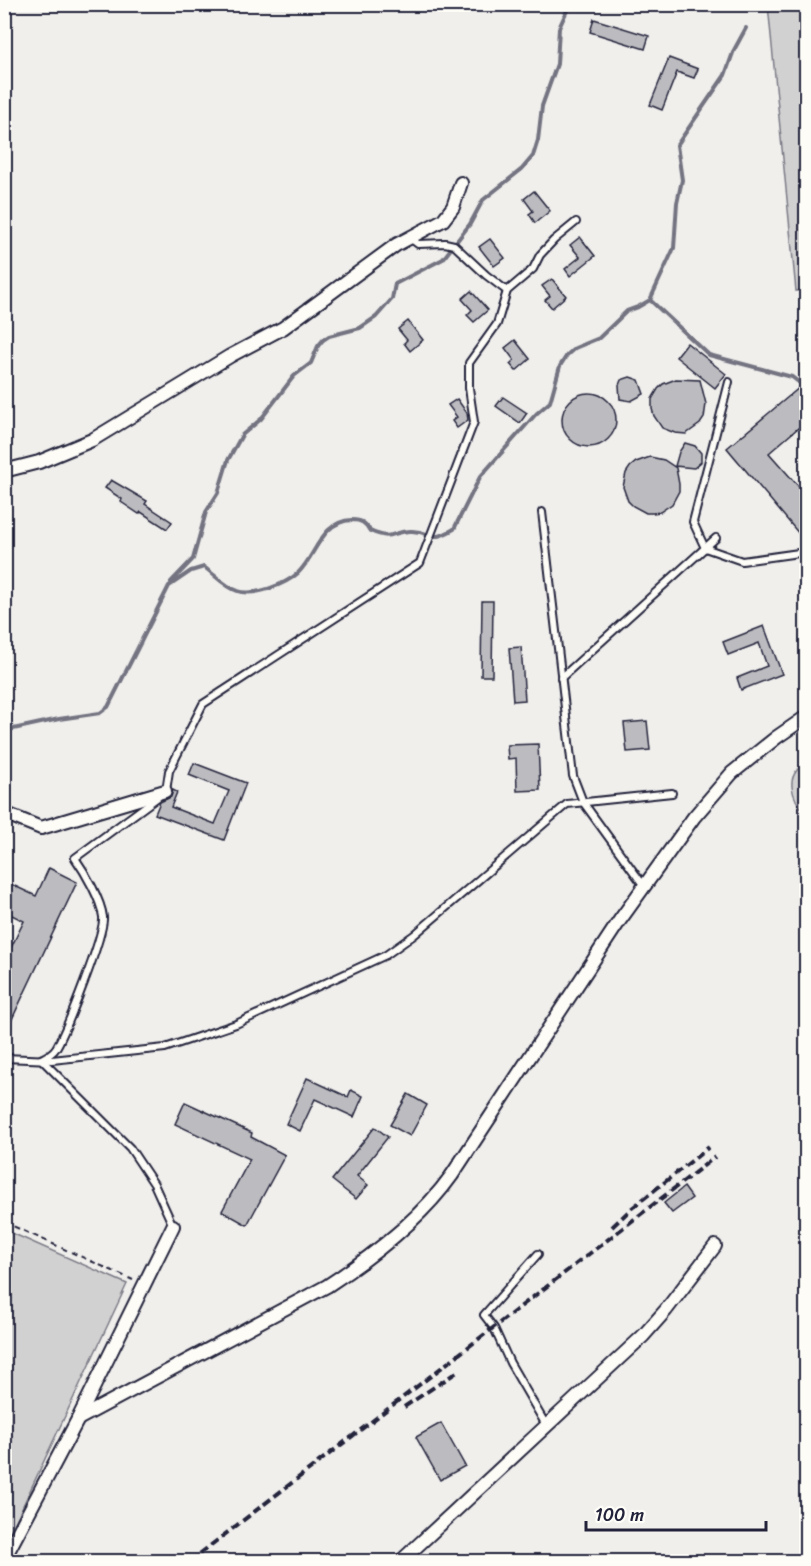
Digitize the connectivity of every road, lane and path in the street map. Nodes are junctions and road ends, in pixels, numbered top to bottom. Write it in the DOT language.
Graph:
graph roads {
  1 [pos="461,183"];
  2 [pos="576,222"];
  3 [pos="410,238"];
  4 [pos="507,291"];
  5 [pos="729,382"];
  6 [pos="4,471"];
  7 [pos="542,512"];
  8 [pos="716,538"];
  9 [pos="705,548"];
  10 [pos="807,552"];
  11 [pos="561,678"];
  12 [pos="807,717"];
  13 [pos="165,791"];
  14 [pos="672,793"];
  15 [pos="583,802"];
  16 [pos="4,813"];
  17 [pos="644,886"];
  18 [pos="4,1058"];
  19 [pos="41,1059"];
  20 [pos="4,1222"];
  21 [pos="173,1226"];
  22 [pos="715,1246"];
  23 [pos="538,1254"];
  24 [pos="144,1285"];
  25 [pos="78,1419"];
  26 [pos="546,1425"];
  27 [pos="4,1559"];
  28 [pos="400,1562"];
  1 -- 3 [label="street"];
  2 -- 4 [label="lane"];
  3 -- 4 [label="lane"];
  3 -- 6 [label="street"];
  4 -- 13 [label="lane"];
  5 -- 9 [label="lane"];
  7 -- 11 [label="lane"];
  8 -- 9 [label="lane"];
  9 -- 10 [label="lane"];
  9 -- 11 [label="lane"];
  11 -- 15 [label="lane"];
  12 -- 17 [label="street"];
  13 -- 16 [label="street"];
  13 -- 19 [label="lane"];
  14 -- 15 [label="lane"];
  15 -- 17 [label="lane"];
  15 -- 19 [label="lane"];
  17 -- 25 [label="street"];
  18 -- 19 [label="lane"];
  19 -- 21 [label="lane"];
  20 -- 24 [label="path"];
  21 -- 24 [label="street"];
  22 -- 26 [label="street"];
  23 -- 26 [label="lane"];
  24 -- 25 [label="street"];
  25 -- 27 [label="street"];
  26 -- 28 [label="street"];
}
